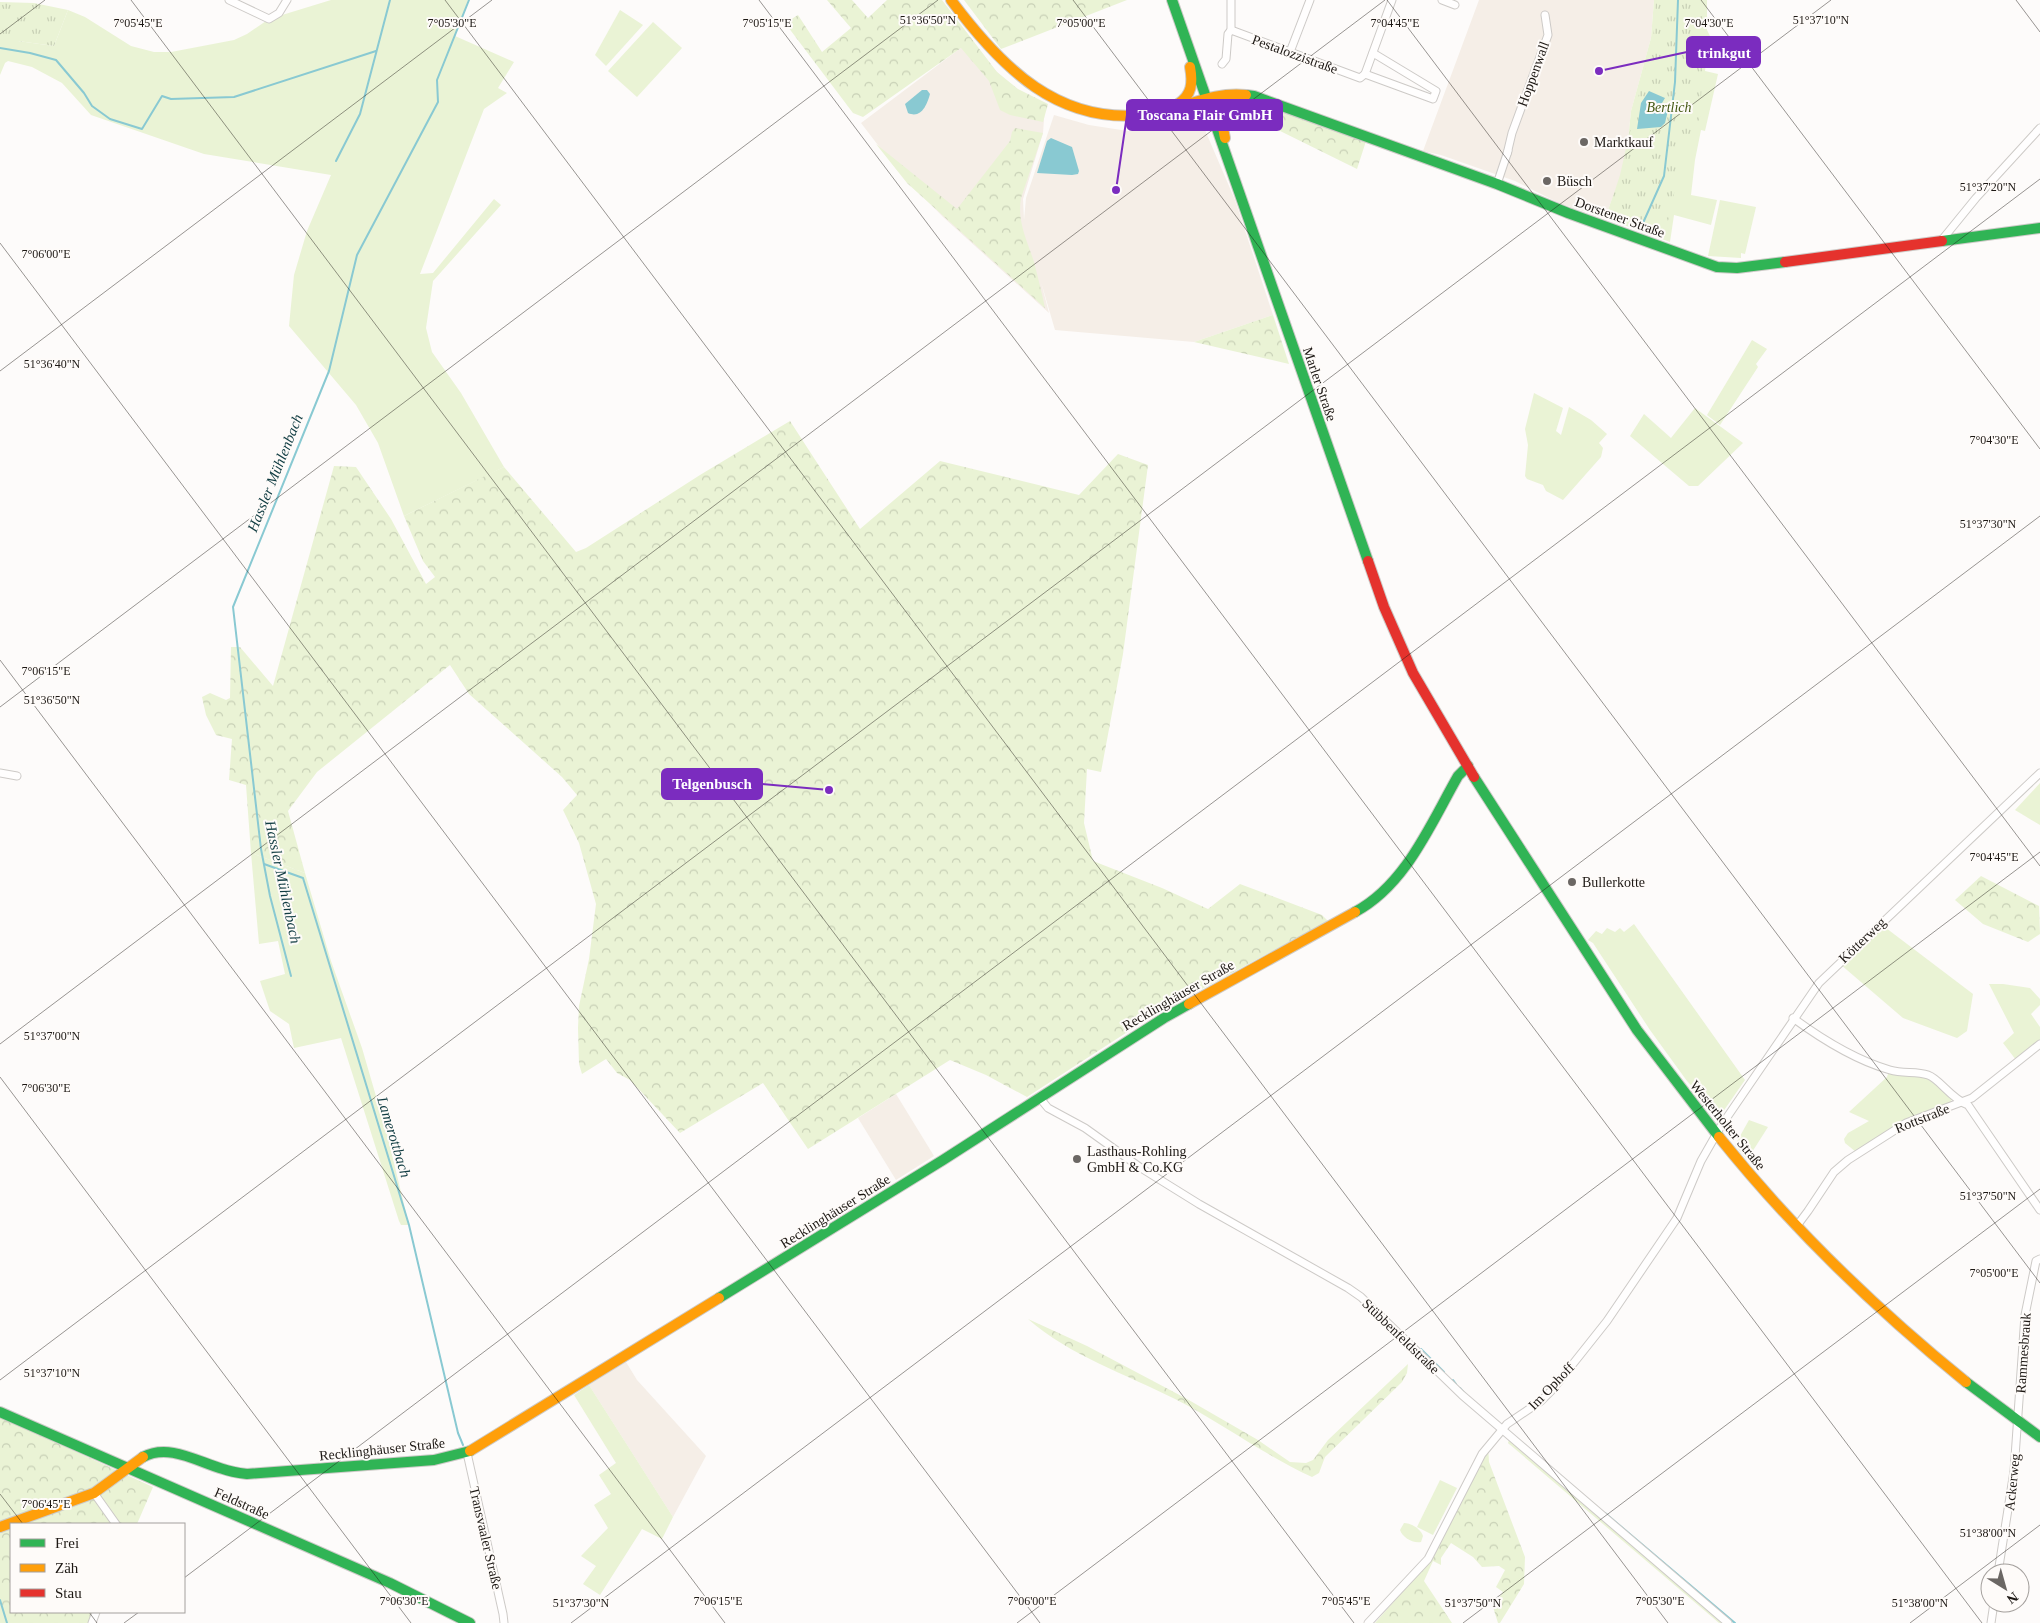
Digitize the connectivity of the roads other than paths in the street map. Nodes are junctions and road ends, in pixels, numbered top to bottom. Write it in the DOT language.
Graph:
graph roads {
  1 [pos="229,0"];
  2 [pos="287,0"];
  3 [pos="951,0"];
  4 [pos="1172,0"];
  5 [pos="1231,0"];
  6 [pos="1310,0"];
  7 [pos="1392,0"];
  8 [pos="1442,0"];
  9 [pos="1455,4"];
  10 [pos="1545,15"];
  11 [pos="1230,30"];
  12 [pos="1184,37"];
  13 [pos="1290,52"];
  14 [pos="1373,53"];
  15 [pos="1222,64"];
  16 [pos="1363,76"];
  17 [pos="1254,96"];
  18 [pos="1206,100"];
  19 [pos="1150,114"];
  20 [pos="2040,128"];
  21 [pos="1227,159"];
  22 [pos="1497,184"];
  23 [pos="2040,228"];
  24 [pos="1940,241"];
  25 [pos="1468,766"];
  26 [pos="0,773"];
  27 [pos="2040,773"];
  28 [pos="17,776"];
  29 [pos="1793,1018"];
  30 [pos="2040,1044"];
  31 [pos="1040,1097"];
  32 [pos="1962,1103"];
  33 [pos="1716,1134"];
  34 [pos="2040,1210"];
  35 [pos="1796,1227"];
  36 [pos="2040,1259"];
  37 [pos="0,1412"];
  38 [pos="2017,1421"];
  39 [pos="1502,1429"];
  40 [pos="2040,1437"];
  41 [pos="467,1453"];
  42 [pos="128,1468"];
  43 [pos="94,1493"];
  44 [pos="11,1523"];
  45 [pos="115,1523"];
  46 [pos="2000,1563"];
  47 [pos="470,1623"];
  48 [pos="504,1623"];
  49 [pos="1368,1623"];
  50 [pos="1728,1623"];
  1 -- 2 [label="street"];
  3 -- 19 [label="main road"];
  4 -- 12 [label="main road, Marler Straße"];
  5 -- 11 [label="street"];
  6 -- 13 [label="street"];
  7 -- 14 [label="street"];
  8 -- 9 [label="street"];
  10 -- 22 [label="street, Hoppenwall"];
  11 -- 13 [label="street, Pestalozzistraße"];
  11 -- 15 [label="street"];
  12 -- 18 [label="main road, Marler Straße"];
  12 -- 19 [label="main road"];
  13 -- 16 [label="street, Pestalozzistraße"];
  14 -- 16 [label="street"];
  14 -- 16 [label="street, Pestalozzistraße"];
  17 -- 18 [label="main road, Dorstener Straße"];
  17 -- 21 [label="main road"];
  17 -- 22 [label="main road, Dorstener Straße"];
  18 -- 19 [label="main road, Dorstener Straße"];
  18 -- 21 [label="main road, Marler Straße"];
  20 -- 24 [label="street"];
  21 -- 25 [label="main road, Marler Straße"];
  22 -- 24 [label="main road, Dorstener Straße"];
  23 -- 24 [label="main road, Dorstener Straße"];
  25 -- 31 [label="main road, Recklinghäuser Straße"];
  25 -- 33 [label="main road, Westerholter Straße"];
  26 -- 28 [label="street"];
  27 -- 29 [label="street, Kötterweg"];
  29 -- 32 [label="street"];
  29 -- 33 [label="street, Kötterweg"];
  30 -- 32 [label="street, Rottstraße"];
  31 -- 39 [label="street, Stübbenfeldstraße"];
  31 -- 41 [label="main road, Recklinghäuser Straße"];
  32 -- 34 [label="street"];
  32 -- 35 [label="street, Rottstraße"];
  33 -- 35 [label="main road, Westerholter Straße"];
  33 -- 39 [label="street, Im Ophoff"];
  35 -- 38 [label="main road, Westerholter Straße"];
  36 -- 38 [label="street, Rammesbrauk"];
  37 -- 42 [label="main road, Feldstraße"];
  38 -- 40 [label="main road, Westerholter Straße"];
  38 -- 46 [label="street, Ackerweg"];
  39 -- 49 [label="street, Im Ophoff"];
  39 -- 50 [label="street, Stübbenfeldstraße"];
  41 -- 42 [label="main road, Recklinghäuser Straße"];
  41 -- 48 [label="street, Transvaaler Straße"];
  42 -- 43 [label="main road, Recklinghäuser Straße"];
  42 -- 47 [label="main road, Feldstraße"];
  43 -- 44 [label="main road, Recklinghäuser Straße"];
  43 -- 45 [label="street"];
}
